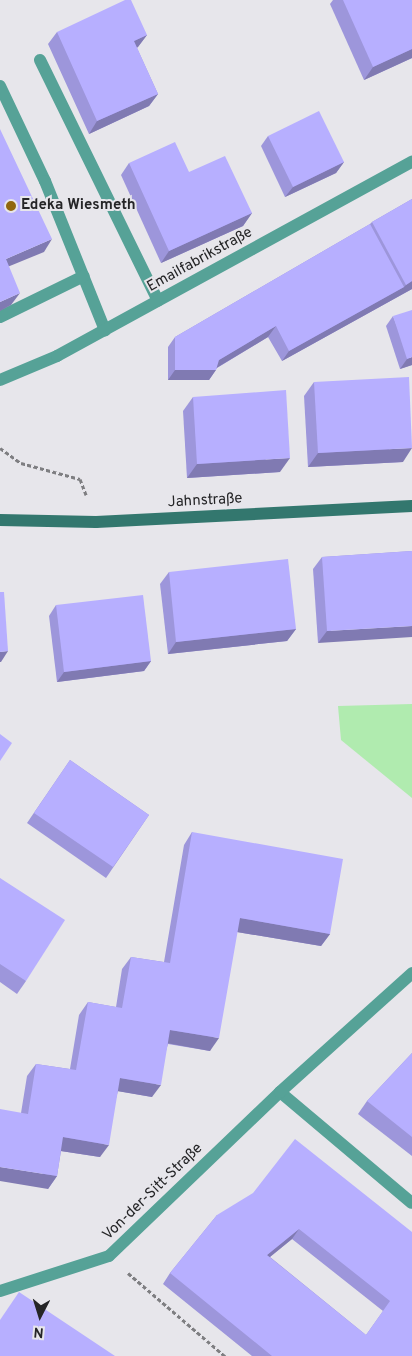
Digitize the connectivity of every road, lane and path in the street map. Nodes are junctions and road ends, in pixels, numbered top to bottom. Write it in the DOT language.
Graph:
graph roads {
  1 [pos="40,60"];
  2 [pos="0,86"];
  3 [pos="412,162"];
  4 [pos="84,276"];
  5 [pos="158,301"];
  6 [pos="0,317"];
  7 [pos="106,330"];
  8 [pos="0,380"];
  9 [pos="0,448"];
  10 [pos="412,506"];
  11 [pos="0,520"];
  12 [pos="96,522"];
  13 [pos="412,973"];
  14 [pos="280,1092"];
  15 [pos="412,1203"];
  16 [pos="108,1256"];
  17 [pos="0,1291"];
  18 [pos="219,1351"];
  19 [pos="215,1356"];
  20 [pos="225,1356"];
  1 -- 5 [label="street"];
  2 -- 4 [label="street"];
  3 -- 5 [label="street, Emailfabrikstraße"];
  4 -- 6 [label="street"];
  4 -- 7 [label="street"];
  5 -- 7 [label="street, Emailfabrikstraße"];
  7 -- 8 [label="street, Emailfabrikstraße"];
  9 -- 12 [label="path"];
  10 -- 12 [label="street, Jahnstraße"];
  11 -- 12 [label="street, Jahnstraße"];
  13 -- 14 [label="street, Von-der-Sitt-Straße"];
  14 -- 15 [label="street"];
  14 -- 16 [label="street, Von-der-Sitt-Straße"];
  16 -- 17 [label="street, Von-der-Sitt-Straße"];
  16 -- 18 [label="path"];
  18 -- 19 [label="path"];
  18 -- 20 [label="path"];
}
